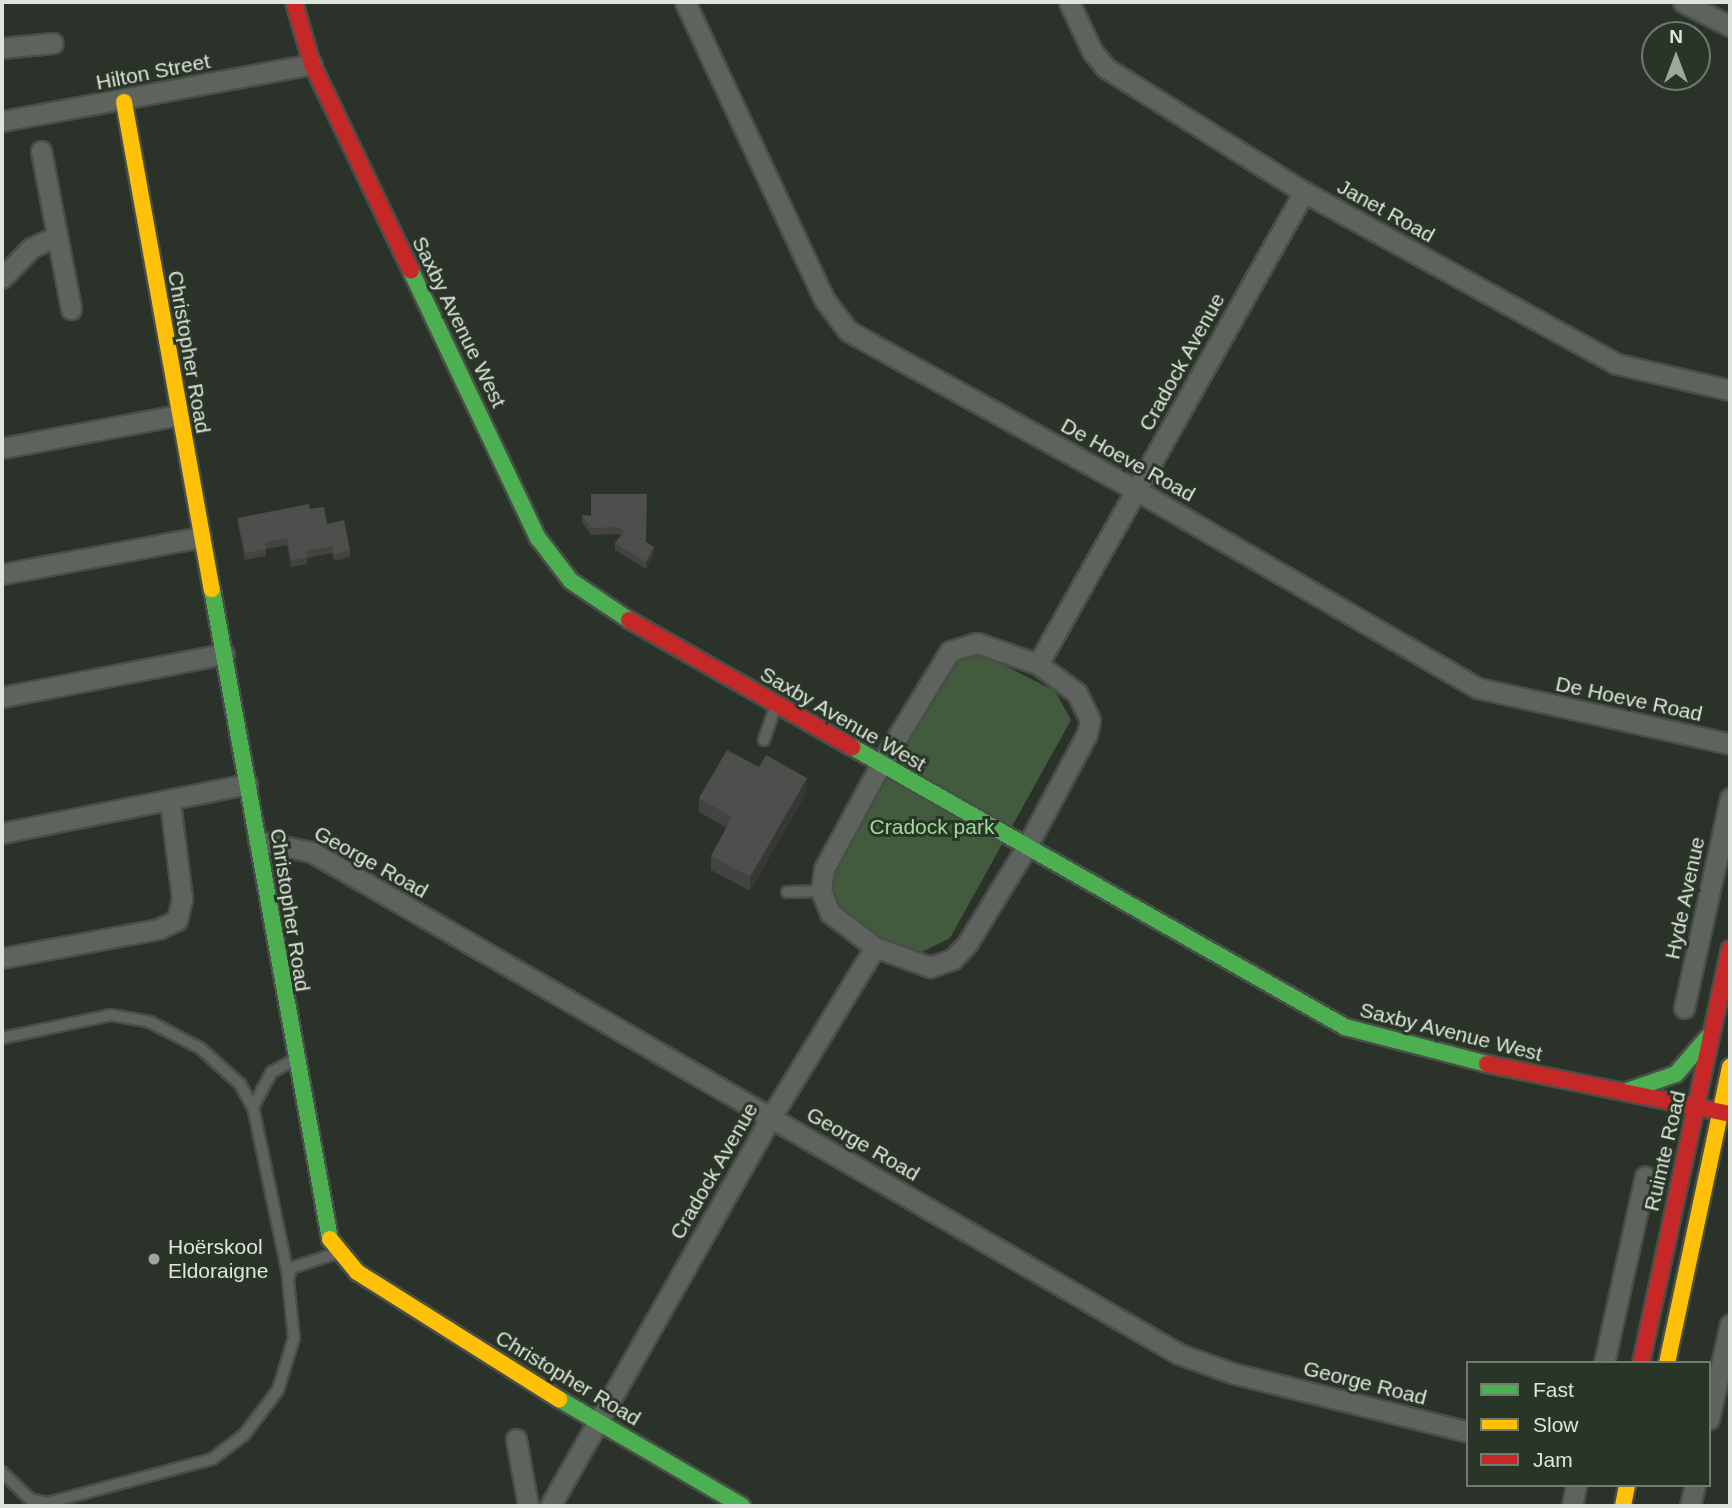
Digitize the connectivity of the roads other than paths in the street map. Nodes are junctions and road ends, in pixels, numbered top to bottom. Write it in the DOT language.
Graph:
graph roads {
  1 [pos="294,2"];
  2 [pos="685,2"];
  3 [pos="1069,2"];
  4 [pos="1683,2"];
  5 [pos="1730,26"];
  6 [pos="53,43"];
  7 [pos="2,48"];
  8 [pos="312,64"];
  9 [pos="124,102"];
  10 [pos="2,121"];
  11 [pos="41,151"];
  12 [pos="1304,192"];
  13 [pos="55,237"];
  14 [pos="2,278"];
  15 [pos="71,309"];
  16 [pos="1730,390"];
  17 [pos="178,415"];
  18 [pos="2,448"];
  19 [pos="1136,490"];
  20 [pos="201,537"];
  21 [pos="2,574"];
  22 [pos="224,654"];
  23 [pos="1038,664"];
  24 [pos="2,697"];
  25 [pos="776,705"];
  26 [pos="764,740"];
  27 [pos="1730,744"];
  28 [pos="882,762"];
  29 [pos="247,783"];
  30 [pos="1730,798"];
  31 [pos="170,802"];
  32 [pos="2,833"];
  33 [pos="258,841"];
  34 [pos="1027,846"];
  35 [pos="821,891"];
  36 [pos="787,892"];
  37 [pos="875,947"];
  38 [pos="1730,949"];
  39 [pos="2,958"];
  40 [pos="1684,1008"];
  41 [pos="1718,1013"];
  42 [pos="2,1038"];
  43 [pos="295,1060"];
  44 [pos="1730,1067"];
  45 [pos="1621,1093"];
  46 [pos="253,1107"];
  47 [pos="1696,1107"];
  48 [pos="1726,1113"];
  49 [pos="771,1117"];
  50 [pos="1645,1176"];
  51 [pos="1725,1183"];
  52 [pos="1701,1218"];
  53 [pos="338,1253"];
  54 [pos="288,1274"];
  55 [pos="1730,1324"];
  56 [pos="1604,1361"];
  57 [pos="1641,1361"];
  58 [pos="1667,1361"];
  59 [pos="1711,1410"];
  60 [pos="598,1421"];
  61 [pos="1466,1431"];
  62 [pos="516,1439"];
  63 [pos="2,1472"];
  64 [pos="1576,1487"];
  65 [pos="1628,1487"];
  66 [pos="1695,1487"];
  67 [pos="38,1504"];
  68 [pos="528,1506"];
  69 [pos="550,1506"];
  70 [pos="742,1506"];
  71 [pos="1572,1506"];
  72 [pos="1623,1506"];
  73 [pos="1690,1506"];
  1 -- 8 [label="street, Saxby Avenue West"];
  2 -- 19 [label="street, De Hoeve Road"];
  3 -- 12 [label="street, Janet Road"];
  4 -- 5 [label="street"];
  6 -- 7 [label="street"];
  8 -- 9 [label="street, Hilton Street"];
  8 -- 25 [label="street, Saxby Avenue West"];
  9 -- 10 [label="street, Hilton Street"];
  9 -- 17 [label="street, Christopher Road"];
  11 -- 13 [label="street"];
  12 -- 16 [label="street, Janet Road"];
  12 -- 19 [label="street, Cradock Avenue"];
  13 -- 14 [label="street"];
  13 -- 15 [label="street"];
  17 -- 18 [label="street"];
  17 -- 20 [label="street, Christopher Road"];
  19 -- 23 [label="street, Cradock Avenue"];
  19 -- 27 [label="street, De Hoeve Road"];
  20 -- 21 [label="street"];
  20 -- 22 [label="street, Christopher Road"];
  22 -- 24 [label="street"];
  22 -- 29 [label="street, Christopher Road"];
  23 -- 28 [label="street"];
  23 -- 34 [label="street"];
  25 -- 26 [label="lane"];
  25 -- 28 [label="street, Saxby Avenue West"];
  28 -- 34 [label="street, Saxby Avenue West"];
  28 -- 35 [label="street"];
  29 -- 31 [label="street"];
  29 -- 33 [label="street, Christopher Road"];
  30 -- 40 [label="street, Hyde Avenue"];
  31 -- 32 [label="street"];
  31 -- 39 [label="street"];
  33 -- 43 [label="street, Christopher Road"];
  33 -- 49 [label="street, George Road"];
  34 -- 37 [label="street"];
  34 -- 45 [label="street, Saxby Avenue West"];
  35 -- 36 [label="lane"];
  35 -- 37 [label="street"];
  37 -- 49 [label="street, Cradock Avenue"];
  38 -- 41 [label="street, Ruimte Road"];
  41 -- 45 [label="street"];
  41 -- 47 [label="street, Ruimte Road"];
  42 -- 46 [label="lane"];
  43 -- 46 [label="lane"];
  43 -- 53 [label="street, Christopher Road"];
  44 -- 48 [label="street"];
  45 -- 47 [label="street, Saxby Avenue West"];
  46 -- 54 [label="lane"];
  47 -- 48 [label="street, Saxby Avenue West"];
  47 -- 57 [label="street, Ruimte Road"];
  48 -- 52 [label="street"];
  49 -- 60 [label="street, Cradock Avenue"];
  49 -- 61 [label="street, George Road"];
  50 -- 56 [label="street"];
  51 -- 52 [label="street"];
  52 -- 58 [label="street"];
  53 -- 54 [label="lane"];
  53 -- 60 [label="street, Christopher Road"];
  54 -- 67 [label="lane"];
  55 -- 59 [label="street"];
  60 -- 69 [label="street, Cradock Avenue"];
  60 -- 70 [label="street, Christopher Road"];
  62 -- 68 [label="street"];
  63 -- 67 [label="lane"];
  64 -- 71 [label="street"];
  65 -- 72 [label="street"];
  66 -- 73 [label="street"];
}
